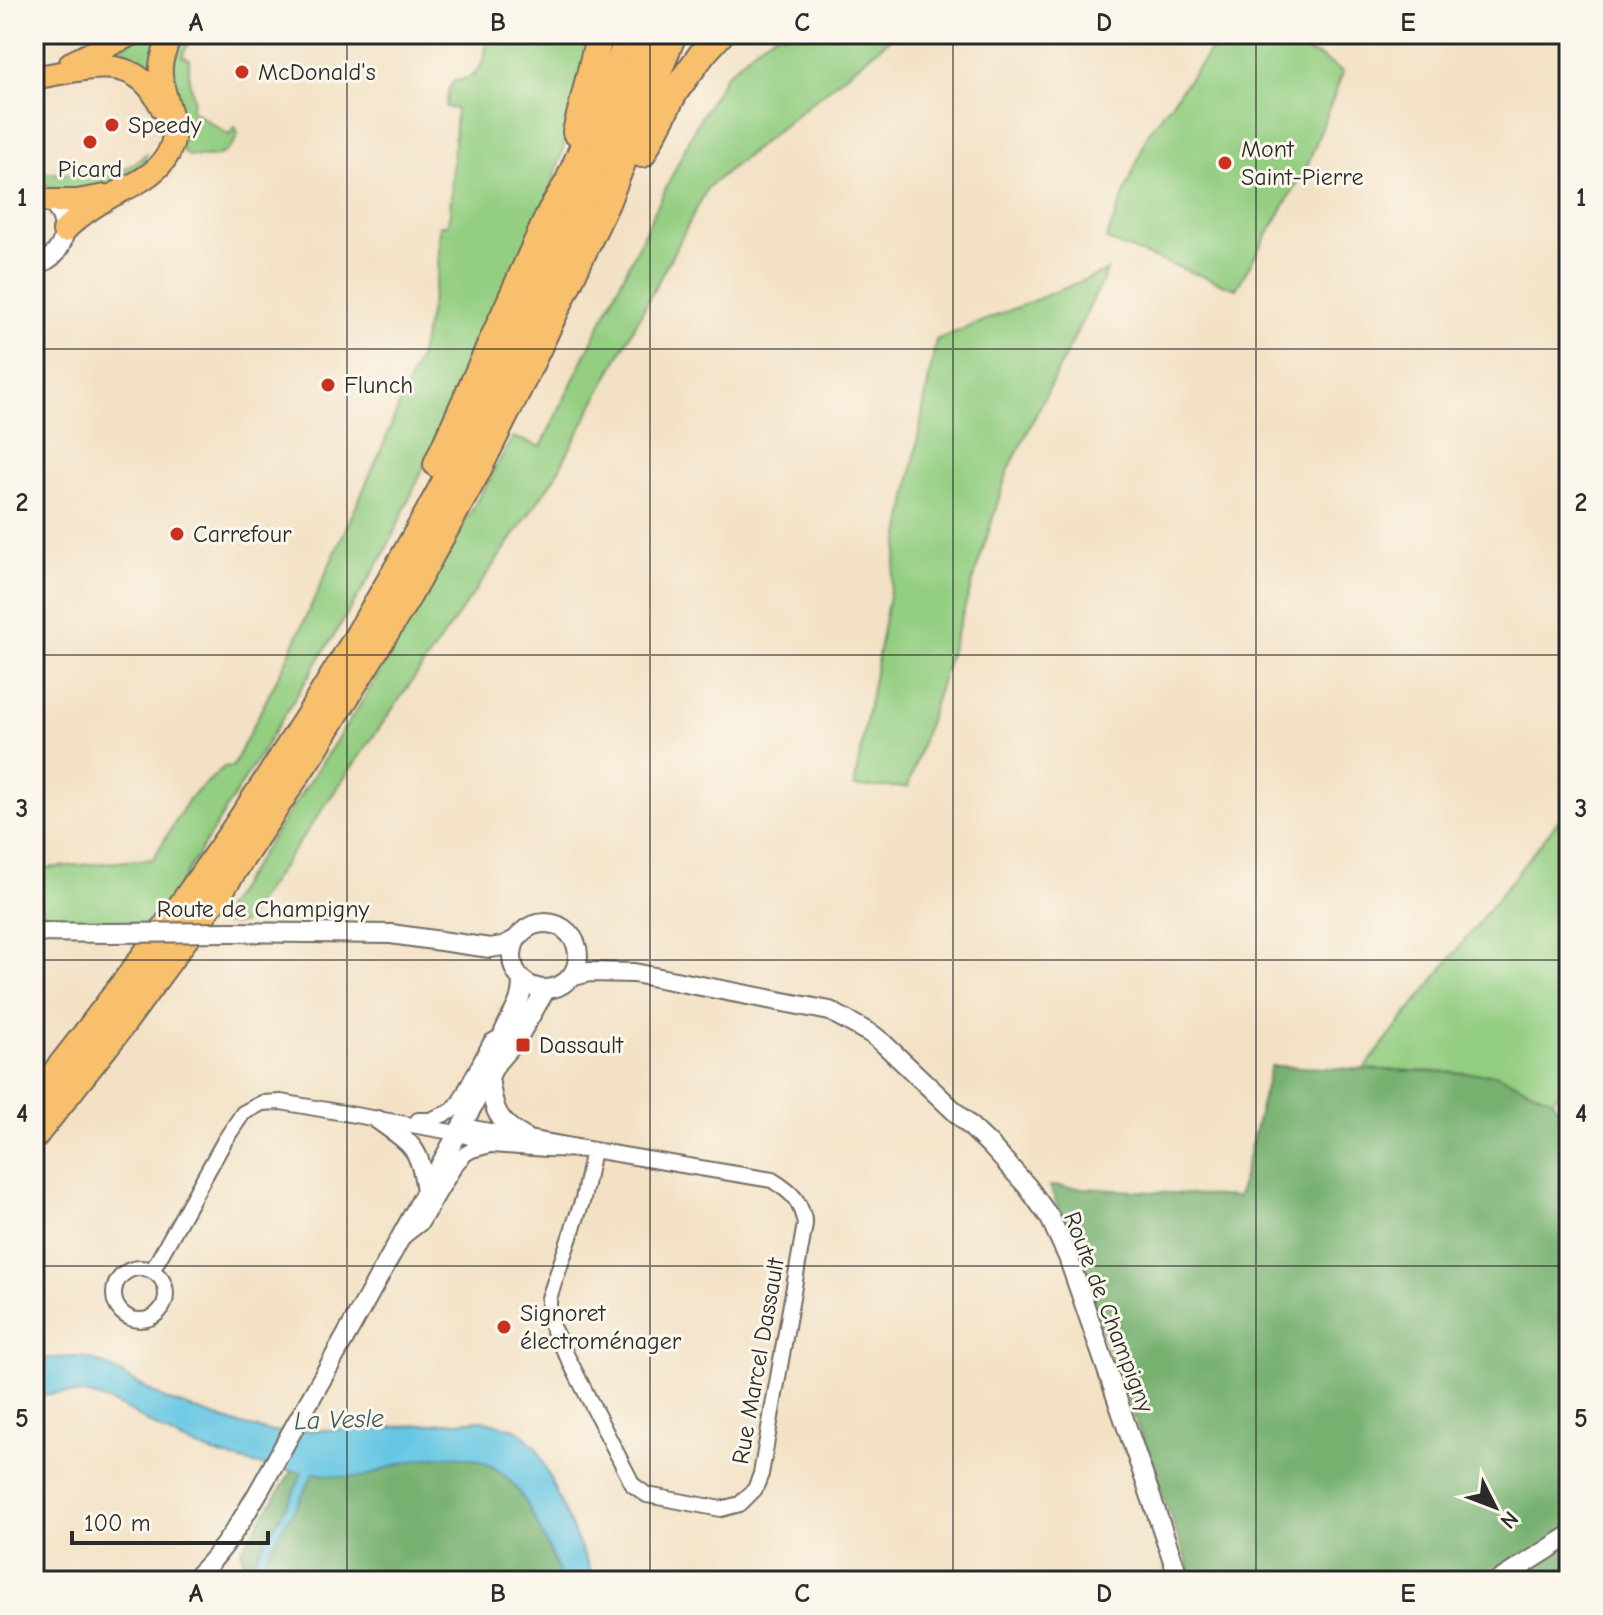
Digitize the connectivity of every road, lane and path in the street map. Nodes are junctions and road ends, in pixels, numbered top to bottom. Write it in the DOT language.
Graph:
graph roads {
  1 [pos="102,34"];
  2 [pos="132,34"];
  3 [pos="173,34"];
  4 [pos="600,34"];
  5 [pos="631,34"];
  6 [pos="650,34"];
  7 [pos="673,34"];
  8 [pos="720,34"];
  9 [pos="37,75"];
  10 [pos="170,146"];
  11 [pos="114,194"];
  12 [pos="42,198"];
  13 [pos="606,203"];
  14 [pos="551,211"];
  15 [pos="64,231"];
  16 [pos="34,265"];
  17 [pos="355,641"];
  18 [pos="34,932"];
  19 [pos="515,940"];
  20 [pos="490,948"];
  21 [pos="578,950"];
  22 [pos="512,959"];
  23 [pos="634,973"];
  24 [pos="571,977"];
  25 [pos="522,980"];
  26 [pos="546,989"];
  27 [pos="503,1035"];
  28 [pos="493,1070"];
  29 [pos="34,1100"];
  30 [pos="378,1120"];
  31 [pos="457,1133"];
  32 [pos="34,1136"];
  33 [pos="524,1137"];
  34 [pos="492,1145"];
  35 [pos="593,1150"];
  36 [pos="426,1191"];
  37 [pos="400,1239"];
  38 [pos="152,1271"];
  39 [pos="1569,1536"];
  40 [pos="192,1581"];
  41 [pos="1180,1581"];
  42 [pos="1498,1581"];
  1 -- 9 [label="main road"];
  2 -- 9 [label="main road"];
  3 -- 10 [label="main road"];
  4 -- 14 [label="highway"];
  5 -- 14 [label="highway"];
  6 -- 17 [label="highway"];
  7 -- 13 [label="highway"];
  8 -- 13 [label="highway"];
  9 -- 10 [label="main road"];
  10 -- 11 [label="main road"];
  11 -- 12 [label="main road"];
  11 -- 15 [label="main road"];
  12 -- 15 [label="street"];
  13 -- 32 [label="highway"];
  14 -- 17 [label="highway"];
  15 -- 16 [label="street"];
  17 -- 29 [label="highway"];
  18 -- 20 [label="street, Route de Champigny, bridge"];
  19 -- 20 [label="street, Route de Champigny"];
  19 -- 21 [label="street"];
  19 -- 22 [label="street"];
  20 -- 22 [label="street, Route de Champigny"];
  21 -- 23 [label="street, Route de Champigny"];
  21 -- 24 [label="street"];
  22 -- 25 [label="street"];
  23 -- 24 [label="street, Route de Champigny"];
  23 -- 41 [label="street, Route de Champigny"];
  24 -- 26 [label="street"];
  25 -- 26 [label="street"];
  25 -- 27 [label="street"];
  26 -- 28 [label="street"];
  27 -- 28 [label="street"];
  27 -- 30 [label="street"];
  28 -- 31 [label="street"];
  28 -- 33 [label="street"];
  30 -- 31 [label="street"];
  30 -- 36 [label="street"];
  30 -- 38 [label="street"];
  31 -- 33 [label="street, Rue Marcel Dassault"];
  31 -- 34 [label="street, Rue Marcel Dassault"];
  31 -- 36 [label="street"];
  33 -- 35 [label="street, Rue Marcel Dassault"];
  34 -- 35 [label="street, Rue Marcel Dassault"];
  34 -- 37 [label="street"];
  35 -- 35 [label="street, Rue Marcel Dassault"];
  36 -- 37 [label="street"];
  37 -- 40 [label="street"];
  39 -- 42 [label="street"];
}
